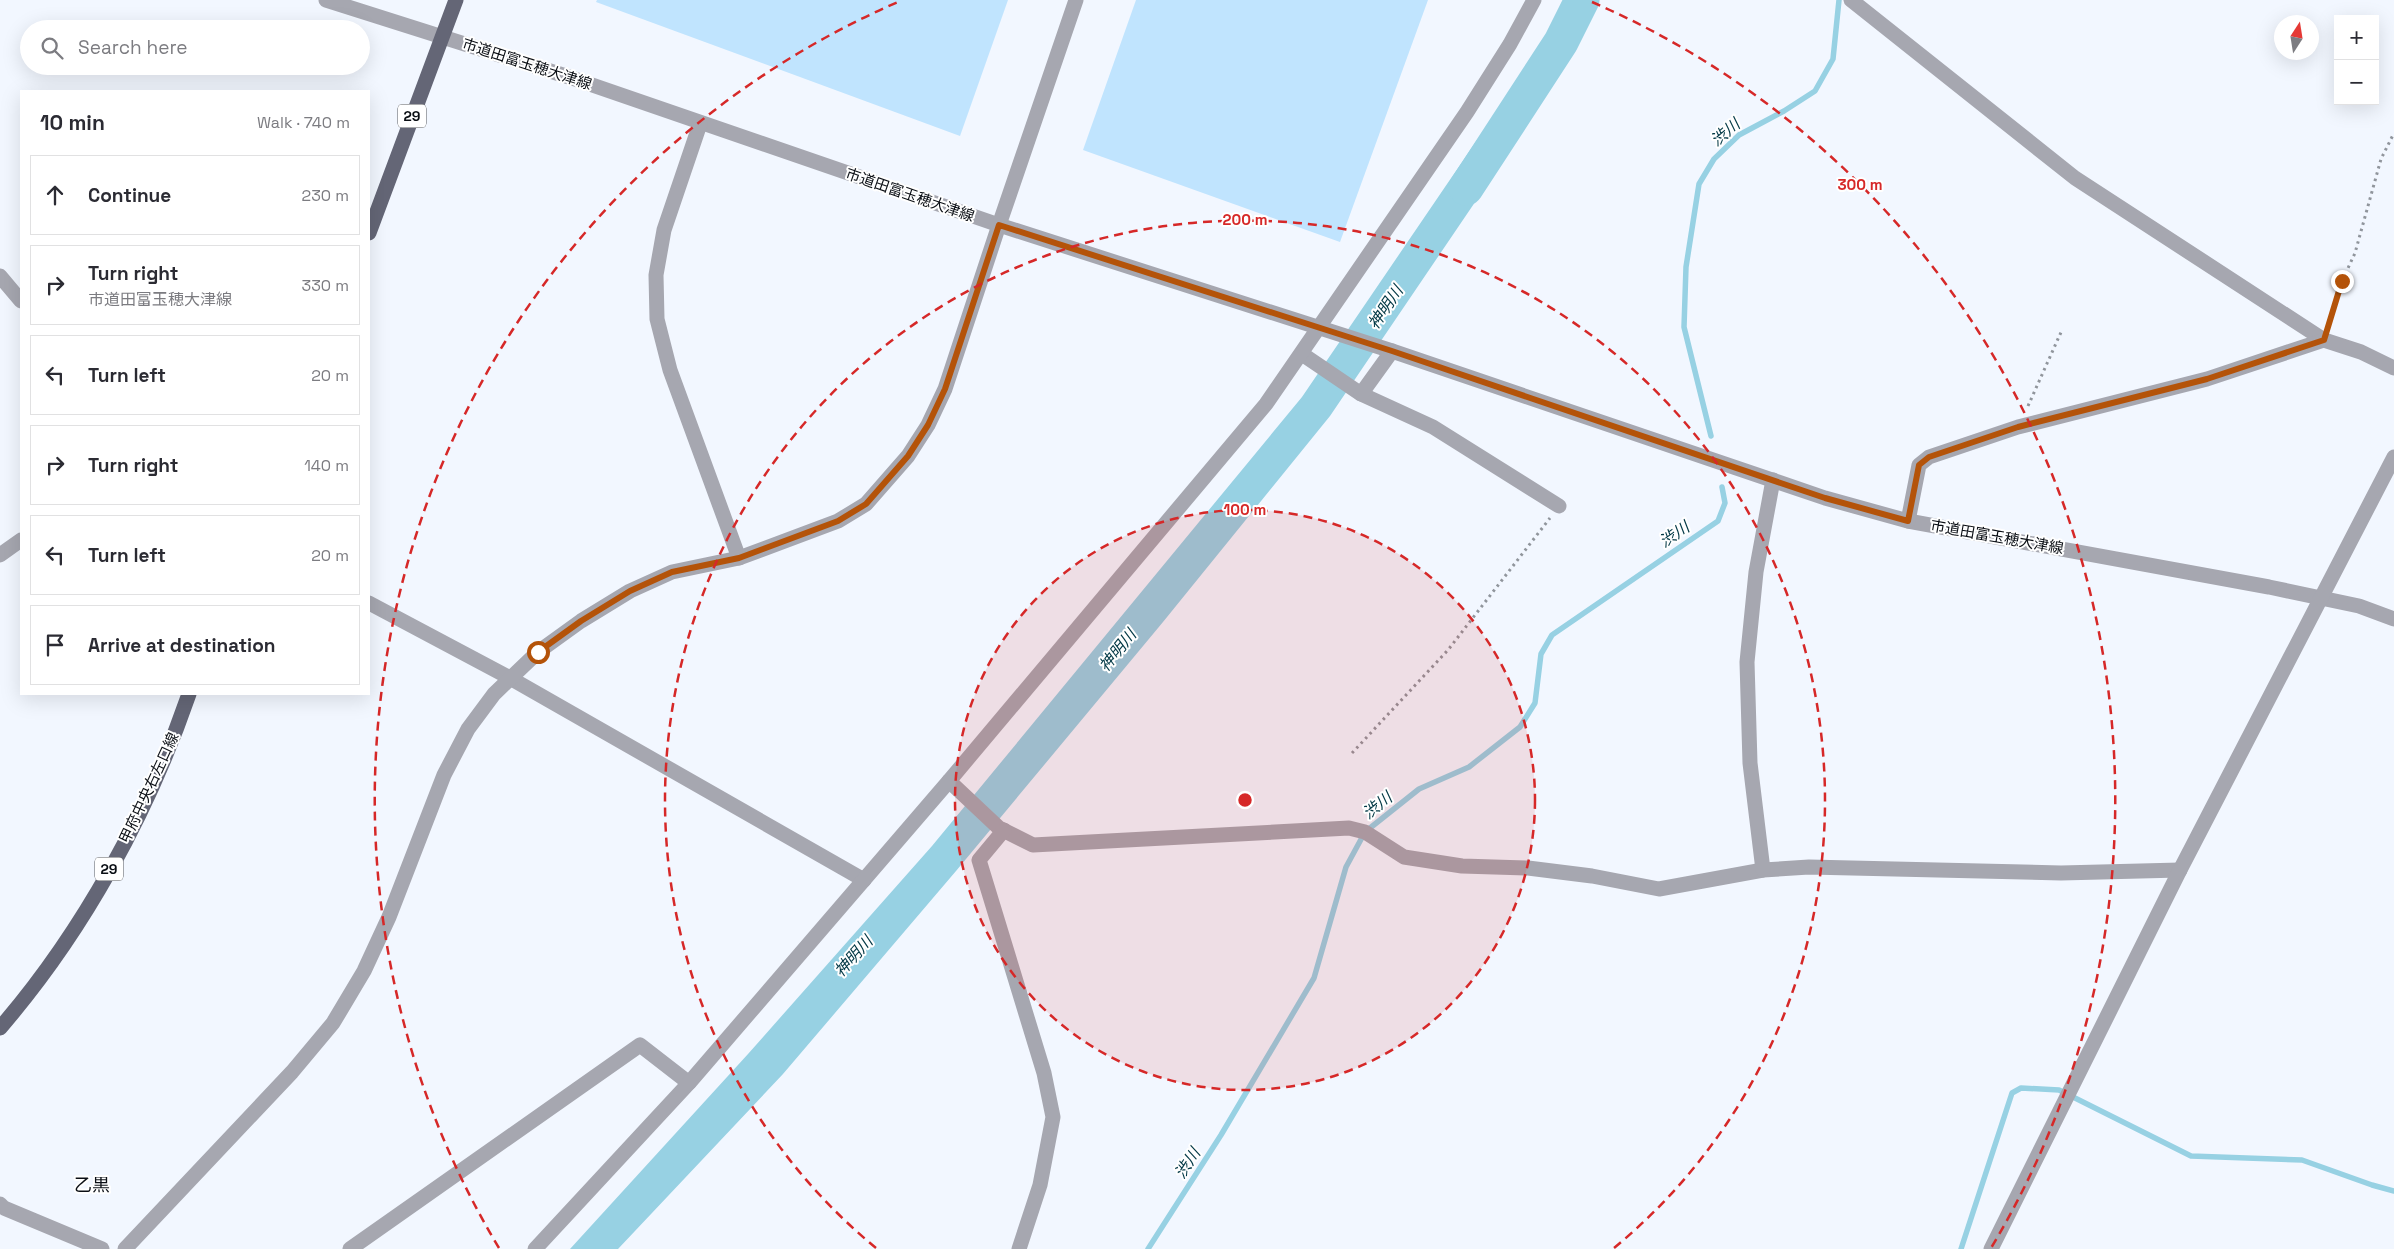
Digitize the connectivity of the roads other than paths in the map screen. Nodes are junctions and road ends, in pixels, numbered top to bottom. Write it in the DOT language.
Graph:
graph roads {
  1 [pos="326,0"];
  2 [pos="456,0"];
  3 [pos="1076,0"];
  4 [pos="1534,0"];
  5 [pos="1851,0"];
  6 [pos="443,36"];
  7 [pos="700,124"];
  8 [pos="999,225"];
  9 [pos="370,230"];
  10 [pos="0,276"];
  11 [pos="20,300"];
  12 [pos="1327,330"];
  13 [pos="2324,340"];
  14 [pos="1389,350"];
  15 [pos="1302,354"];
  16 [pos="2394,368"];
  17 [pos="1357,392"];
  18 [pos="2394,457"];
  19 [pos="1773,480"];
  20 [pos="1559,506"];
  21 [pos="1908,521"];
  22 [pos="20,541"];
  23 [pos="0,555"];
  24 [pos="739,558"];
  25 [pos="2322,598"];
  26 [pos="370,604"];
  27 [pos="2394,619"];
  28 [pos="510,678"];
  29 [pos="189,695"];
  30 [pos="954,786"];
  31 [pos="1002,829"];
  32 [pos="1762,870"];
  33 [pos="2180,870"];
  34 [pos="864,880"];
  35 [pos="0,1028"];
  36 [pos="689,1084"];
  37 [pos="0,1204"];
  38 [pos="102,1249"];
  39 [pos="124,1249"];
  40 [pos="350,1249"];
  41 [pos="535,1249"];
  42 [pos="1019,1249"];
  43 [pos="1991,1249"];
  1 -- 6 [label="street, 市道田富玉穂大津線"];
  2 -- 6 [label="main road, 29"];
  3 -- 8 [label="street"];
  4 -- 12 [label="street"];
  5 -- 13 [label="street"];
  6 -- 7 [label="street, 市道田富玉穂大津線"];
  6 -- 9 [label="main road, 29"];
  7 -- 8 [label="street, 市道田富玉穂大津線"];
  7 -- 24 [label="street"];
  8 -- 12 [label="street, 市道田富玉穂大津線"];
  8 -- 24 [label="street"];
  10 -- 11 [label="street"];
  12 -- 14 [label="street, 市道田富玉穂大津線"];
  12 -- 15 [label="street"];
  13 -- 16 [label="street"];
  13 -- 21 [label="street"];
  14 -- 17 [label="street"];
  14 -- 19 [label="street, 市道田富玉穂大津線"];
  15 -- 17 [label="street"];
  15 -- 30 [label="street"];
  17 -- 20 [label="street"];
  18 -- 25 [label="street"];
  19 -- 21 [label="street, 市道田富玉穂大津線"];
  19 -- 32 [label="street"];
  21 -- 25 [label="street, 市道田富玉穂大津線"];
  22 -- 23 [label="street"];
  24 -- 28 [label="street"];
  25 -- 27 [label="street, 市道田富玉穂大津線"];
  25 -- 33 [label="street"];
  26 -- 28 [label="street"];
  28 -- 34 [label="street"];
  28 -- 39 [label="street"];
  29 -- 35 [label="main road, 甲府中央右左口線 / 29"];
  30 -- 31 [label="street"];
  30 -- 34 [label="street"];
  31 -- 32 [label="street"];
  31 -- 42 [label="street"];
  32 -- 33 [label="street"];
  33 -- 43 [label="street"];
  34 -- 36 [label="street"];
  36 -- 40 [label="street"];
  36 -- 41 [label="street"];
  37 -- 38 [label="street"];
}
